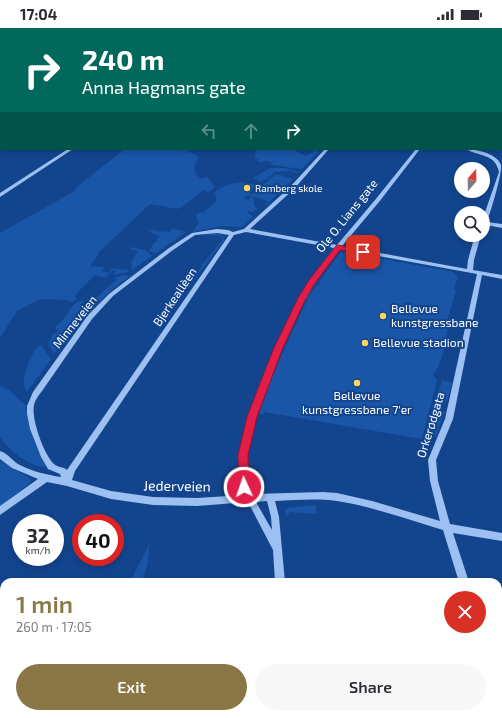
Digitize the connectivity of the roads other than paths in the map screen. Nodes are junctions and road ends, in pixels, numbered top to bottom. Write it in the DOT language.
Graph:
graph roads {
  1 [pos="69,150"];
  2 [pos="326,150"];
  3 [pos="417,150"];
  4 [pos="471,150"];
  5 [pos="0,195"];
  6 [pos="490,206"];
  7 [pos="490,225"];
  8 [pos="502,226"];
  9 [pos="246,230"];
  10 [pos="232,234"];
  11 [pos="476,242"];
  12 [pos="338,247"];
  13 [pos="470,272"];
  14 [pos="480,273"];
  15 [pos="502,277"];
  16 [pos="0,454"];
  17 [pos="46,478"];
  18 [pos="67,482"];
  19 [pos="270,497"];
  20 [pos="250,498"];
  21 [pos="0,511"];
  22 [pos="446,526"];
  23 [pos="502,537"];
  24 [pos="276,547"];
  25 [pos="280,578"];
  26 [pos="463,578"];
  1 -- 5 [label="street"];
  2 -- 9 [label="street"];
  3 -- 12 [label="street, Ole O. Lians gate"];
  4 -- 6 [label="street"];
  7 -- 8 [label="street"];
  9 -- 10 [label="street"];
  9 -- 12 [label="street"];
  10 -- 18 [label="street, Bjerkeallèen"];
  10 -- 18 [label="street, Minneveien"];
  11 -- 13 [label="street"];
  12 -- 13 [label="street"];
  12 -- 20 [label="street, Ole O. Lians gate"];
  13 -- 14 [label="street"];
  14 -- 15 [label="street"];
  14 -- 22 [label="street, Orkerødgata"];
  16 -- 17 [label="street, Jederveien"];
  17 -- 18 [label="street, Jederveien"];
  17 -- 21 [label="street"];
  18 -- 20 [label="street, Jederveien"];
  19 -- 20 [label="street, Jederveien"];
  19 -- 22 [label="street, Jederveien"];
  19 -- 24 [label="street, Ole O. Lians gate"];
  20 -- 24 [label="street, Ole O. Lians gate"];
  22 -- 23 [label="street, Jederveien"];
  22 -- 26 [label="street, Orkerødgata"];
  24 -- 25 [label="street, Ole O. Lians gate"];
}
